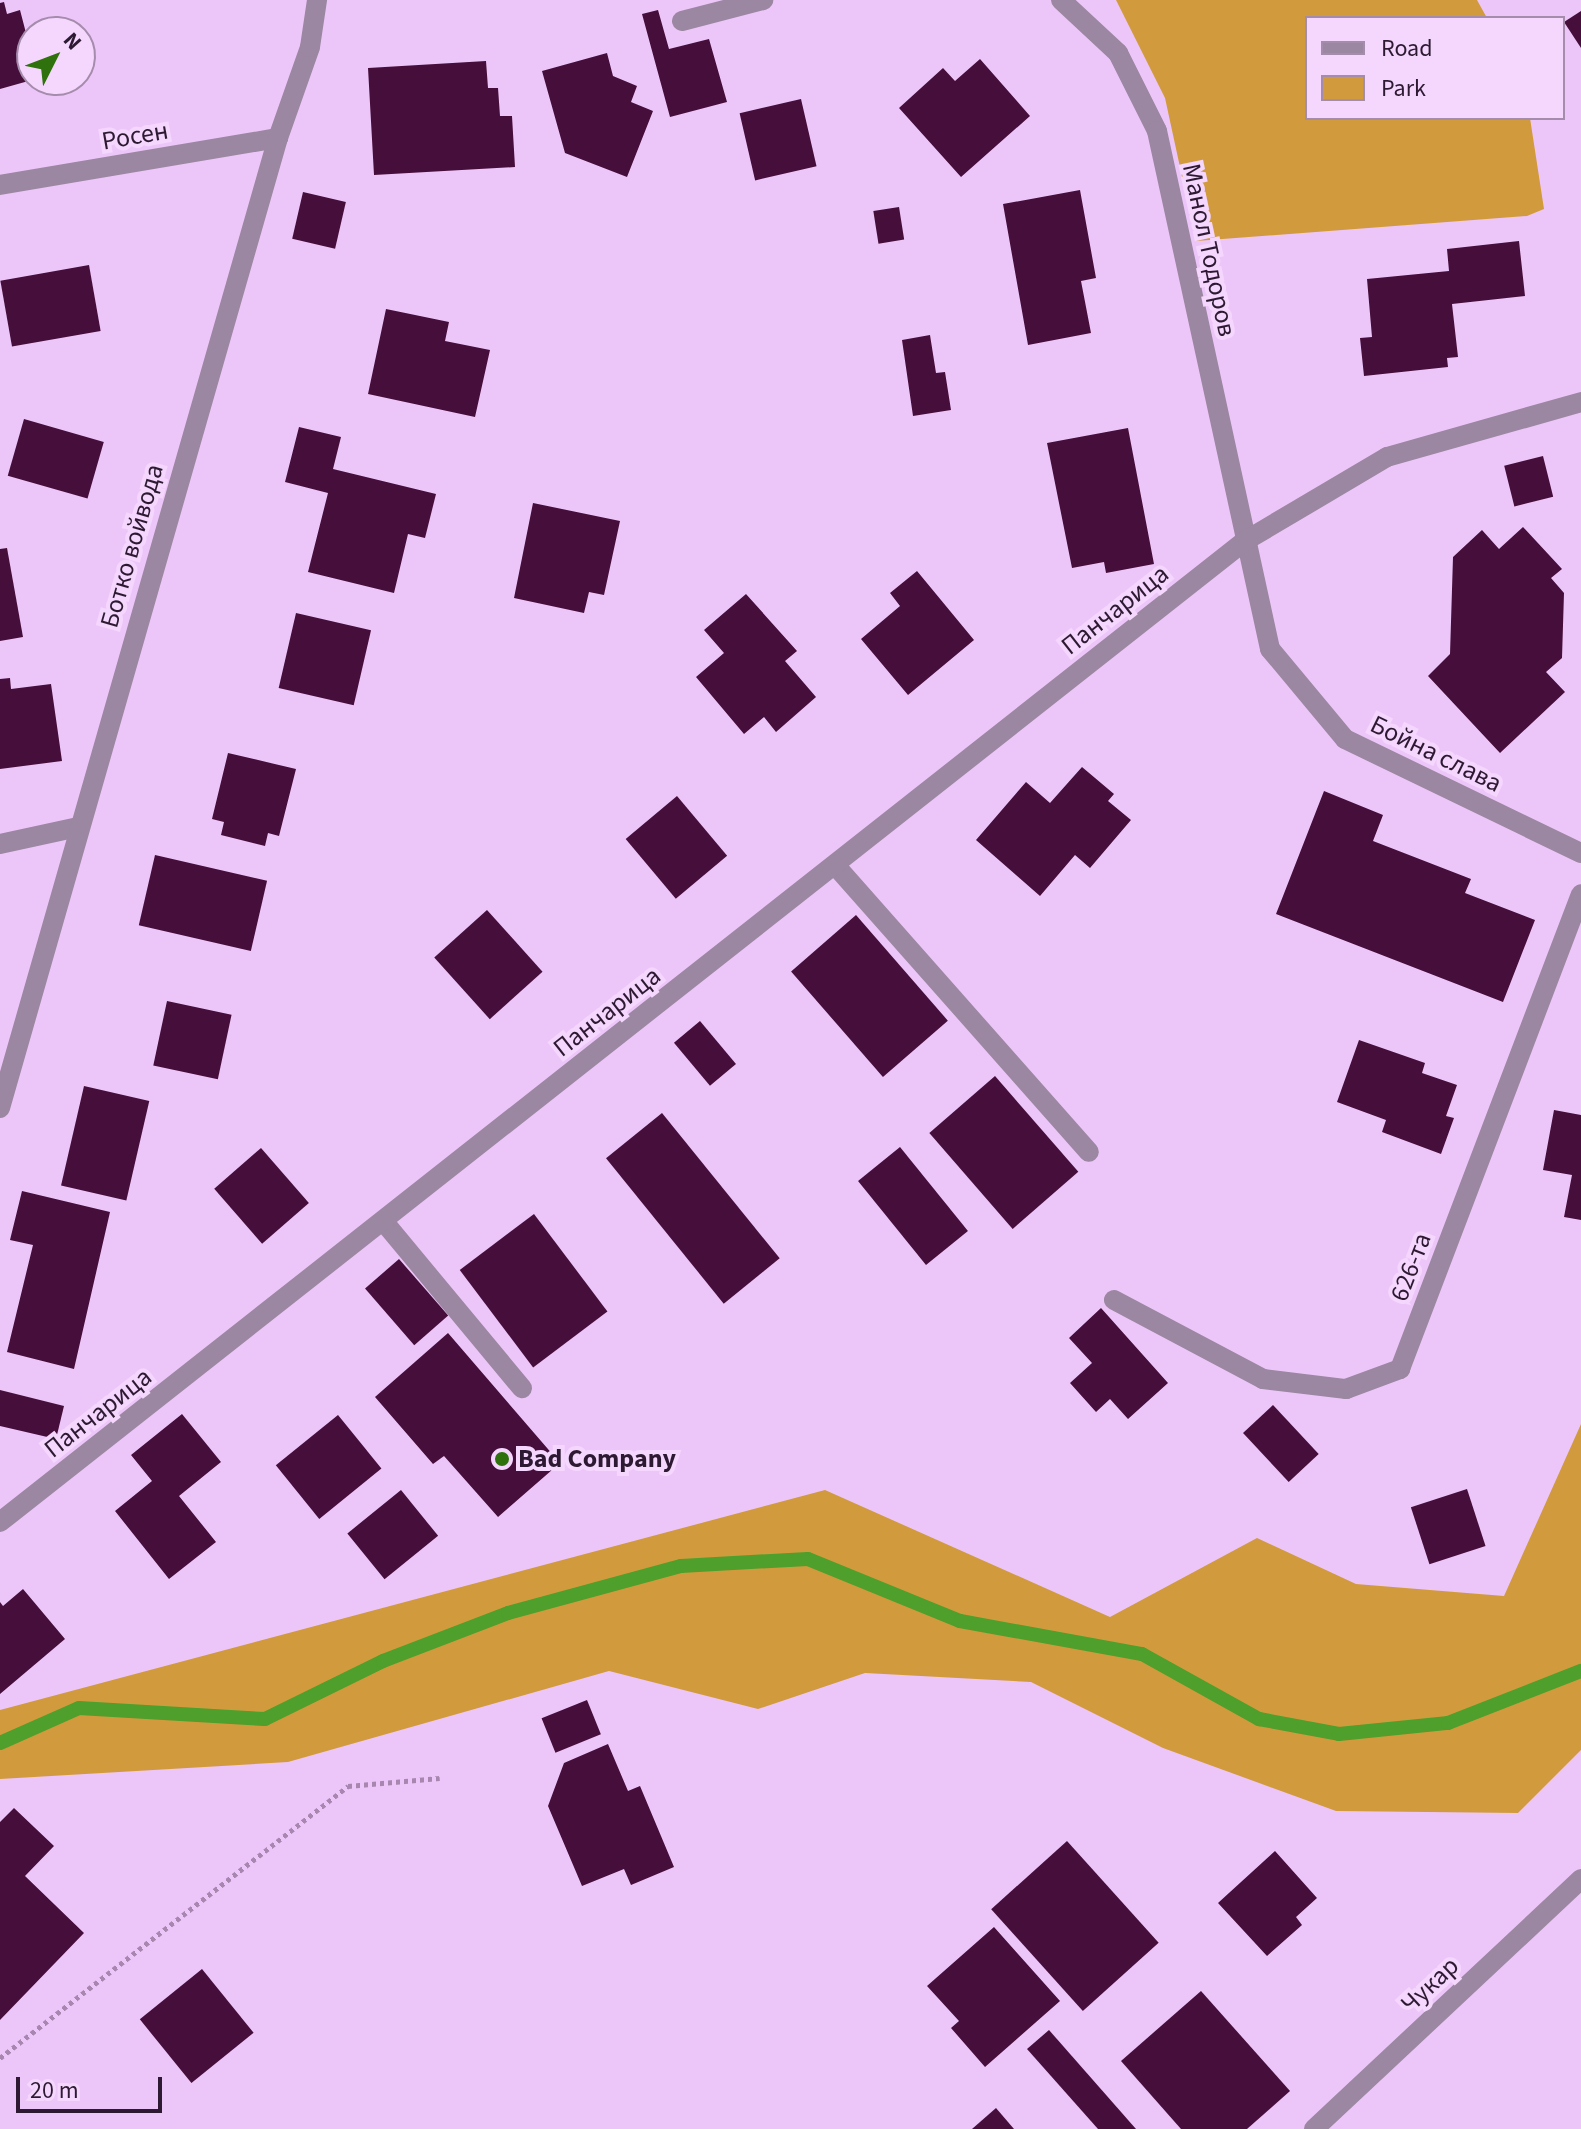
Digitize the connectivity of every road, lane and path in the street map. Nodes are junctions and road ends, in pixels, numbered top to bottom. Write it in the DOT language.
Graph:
graph roads {
  1 [pos="317,0"];
  2 [pos="763,0"];
  3 [pos="1061,0"];
  4 [pos="682,21"];
  5 [pos="278,138"];
  6 [pos="0,185"];
  7 [pos="1581,402"];
  8 [pos="1245,541"];
  9 [pos="78,827"];
  10 [pos="0,844"];
  11 [pos="1581,853"];
  12 [pos="835,865"];
  13 [pos="1581,894"];
  14 [pos="0,1108"];
  15 [pos="1089,1152"];
  16 [pos="384,1222"];
  17 [pos="1114,1300"];
  18 [pos="522,1388"];
  19 [pos="0,1522"];
  20 [pos="440,1778"];
  21 [pos="1581,1879"];
  22 [pos="0,2058"];
  23 [pos="1314,2129"];
  1 -- 5 [label="street, Ботко войвода"];
  2 -- 4 [label="street"];
  3 -- 8 [label="street, Манол Тодоров"];
  5 -- 6 [label="street, Росен"];
  5 -- 9 [label="street, Ботко войвода"];
  7 -- 8 [label="street, Панчарица"];
  8 -- 11 [label="street, Бойна слава"];
  8 -- 12 [label="street, Панчарица"];
  9 -- 10 [label="street"];
  9 -- 14 [label="street, Ботко войвода"];
  12 -- 15 [label="street"];
  12 -- 16 [label="street, Панчарица"];
  13 -- 17 [label="street, 626-та"];
  16 -- 18 [label="street"];
  16 -- 19 [label="street, Панчарица"];
  20 -- 22 [label="path"];
  21 -- 23 [label="street, Чукар"];
}
